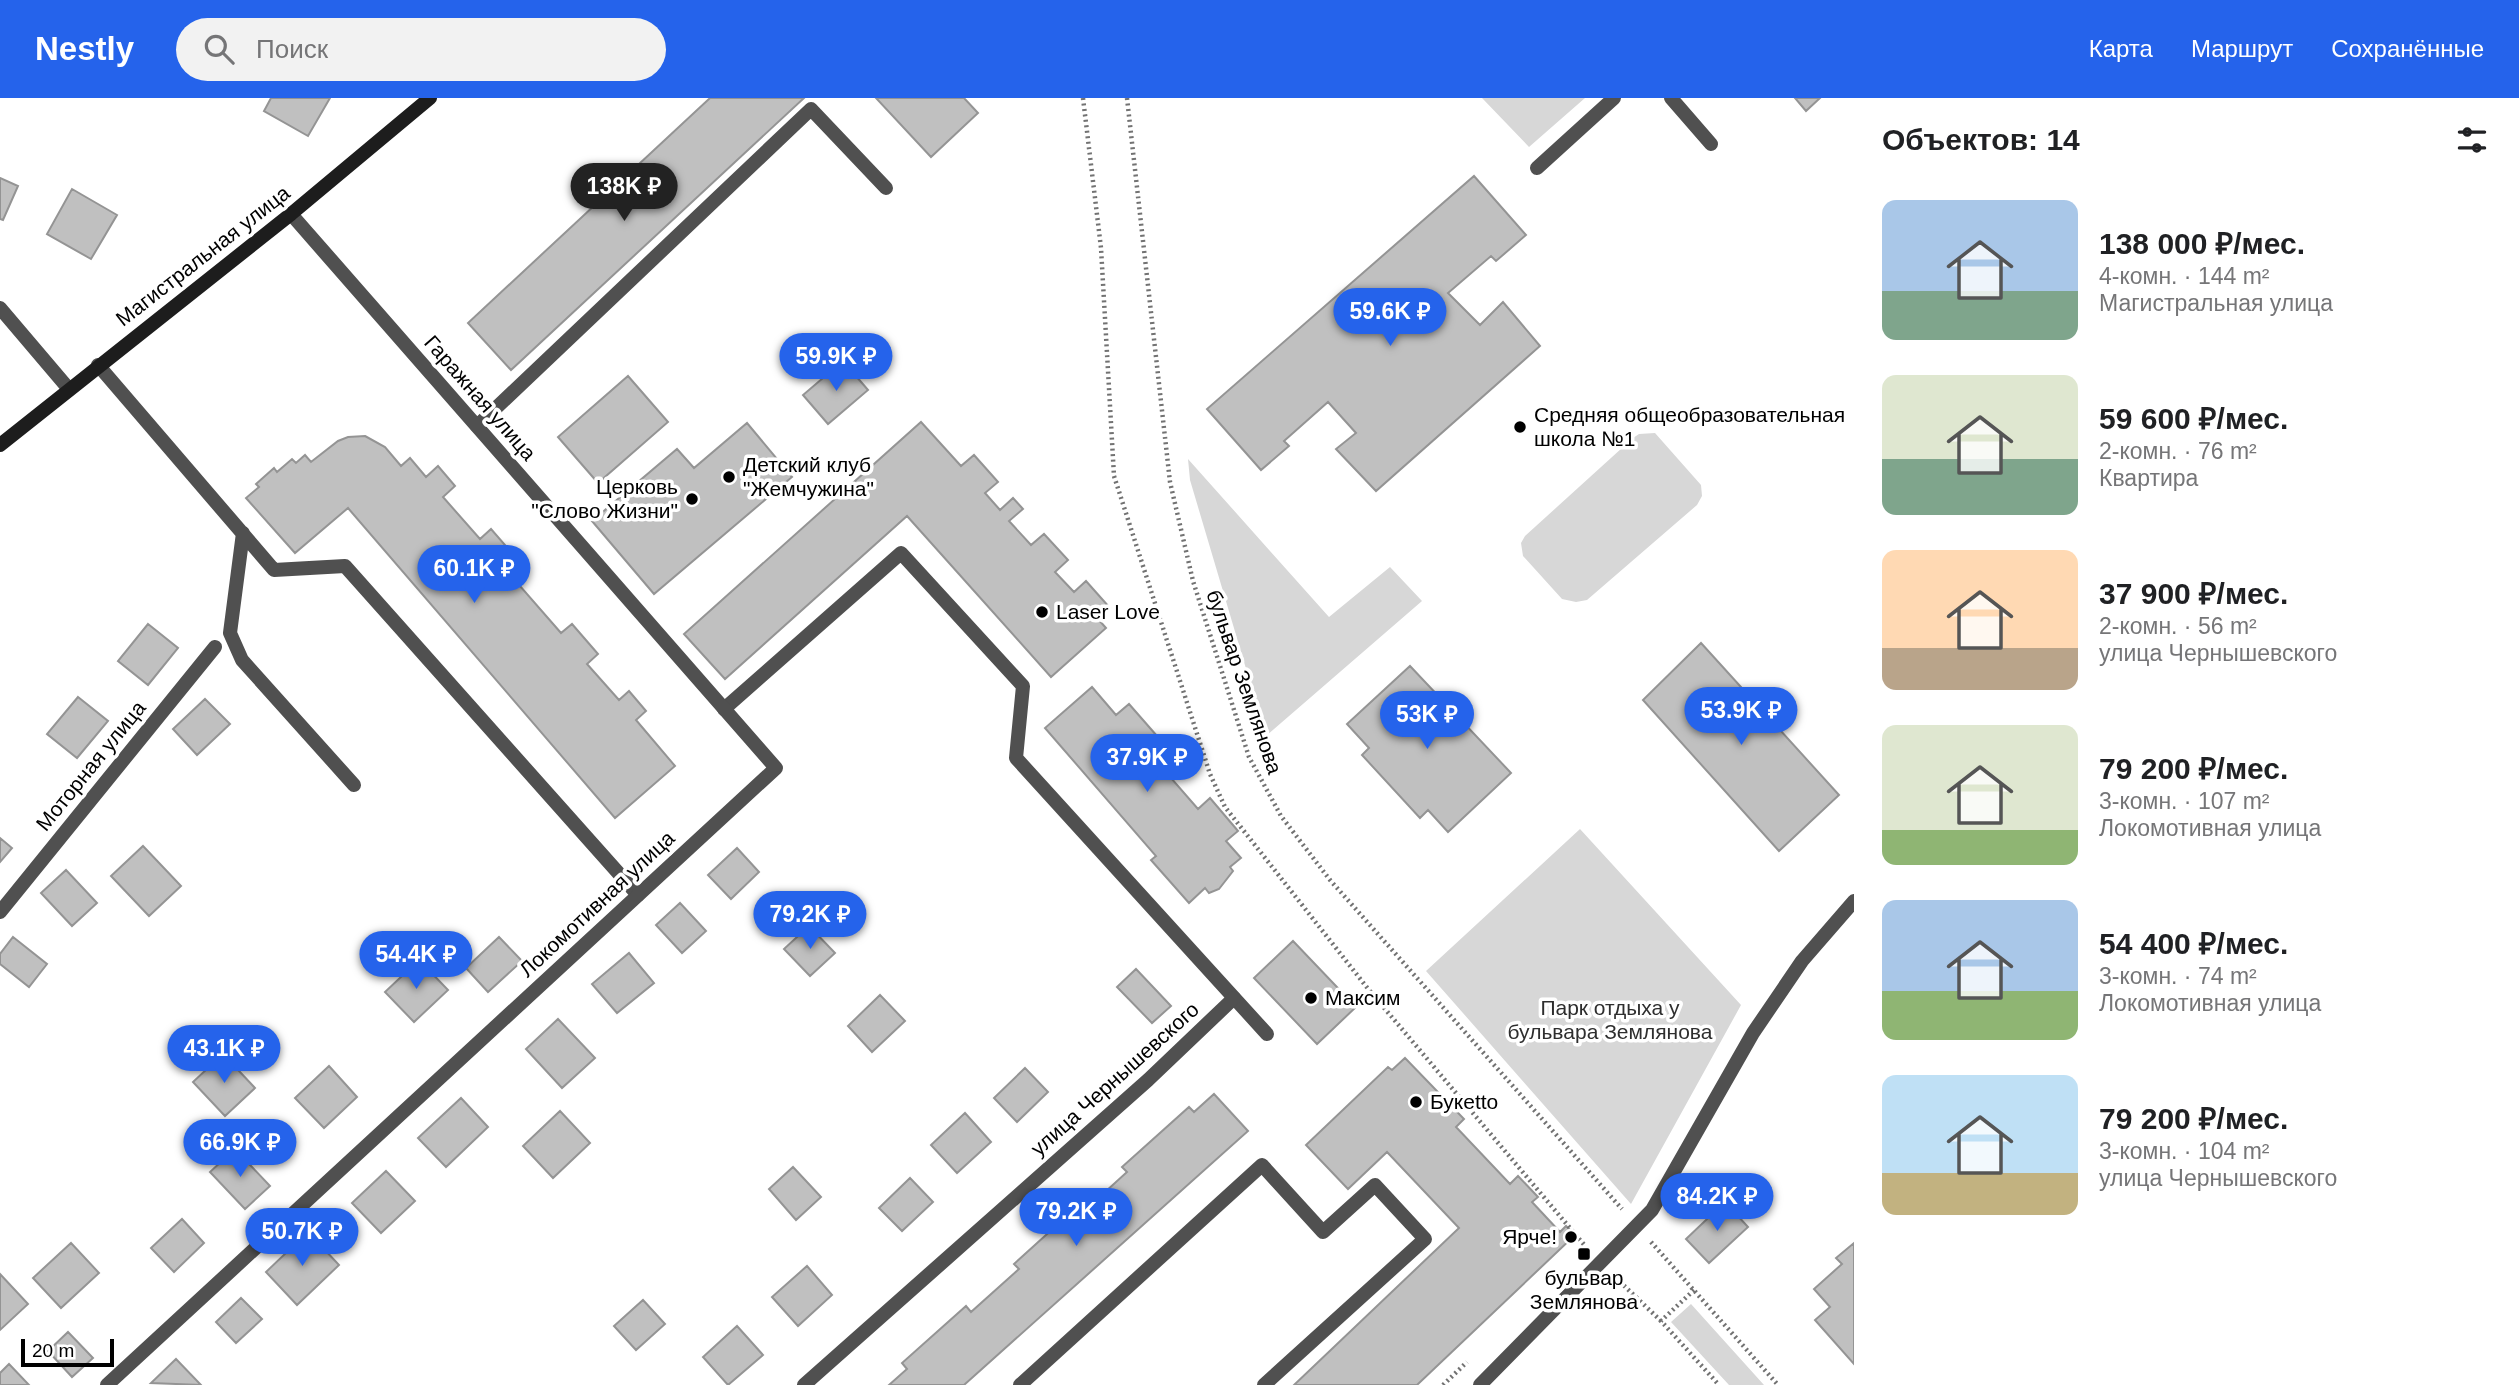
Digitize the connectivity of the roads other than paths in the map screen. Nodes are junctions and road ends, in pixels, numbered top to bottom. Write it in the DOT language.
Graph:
graph roads {
  1 [pos="430,98"];
  2 [pos="1614,98"];
  3 [pos="1671,98"];
  4 [pos="1710,144"];
  5 [pos="1536,168"];
  6 [pos="886,187"];
  7 [pos="291,214"];
  8 [pos="0,308"];
  9 [pos="98,365"];
  10 [pos="68,388"];
  11 [pos="477,426"];
  12 [pos="0,445"];
  13 [pos="243,533"];
  14 [pos="215,647"];
  15 [pos="724,709"];
  16 [pos="776,768"];
  17 [pos="354,785"];
  18 [pos="638,895"];
  19 [pos="1854,901"];
  20 [pos="0,912"];
  21 [pos="1234,998"];
  22 [pos="1267,1034"];
  23 [pos="107,1385"];
  24 [pos="804,1385"];
  25 [pos="1020,1385"];
  26 [pos="1264,1385"];
  27 [pos="1480,1385"];
  1 -- 7 [label="street, Магистральная улица"];
  2 -- 5 [label="street"];
  3 -- 4 [label="street"];
  6 -- 11 [label="street"];
  7 -- 9 [label="street, Магистральная улица"];
  7 -- 11 [label="street, Гаражная улица"];
  8 -- 10 [label="street"];
  9 -- 10 [label="street, Магистральная улица"];
  9 -- 13 [label="street"];
  10 -- 12 [label="street, Магистральная улица"];
  11 -- 15 [label="street, Гаражная улица"];
  13 -- 17 [label="street"];
  13 -- 18 [label="street"];
  14 -- 20 [label="street, Моторная улица"];
  15 -- 16 [label="street, Гаражная улица"];
  15 -- 21 [label="street"];
  16 -- 18 [label="street, Локомотивная улица"];
  18 -- 23 [label="street, Локомотивная улица"];
  19 -- 27 [label="street"];
  21 -- 22 [label="street"];
  21 -- 24 [label="street, улица Чернышевского"];
  25 -- 26 [label="street"];
}
